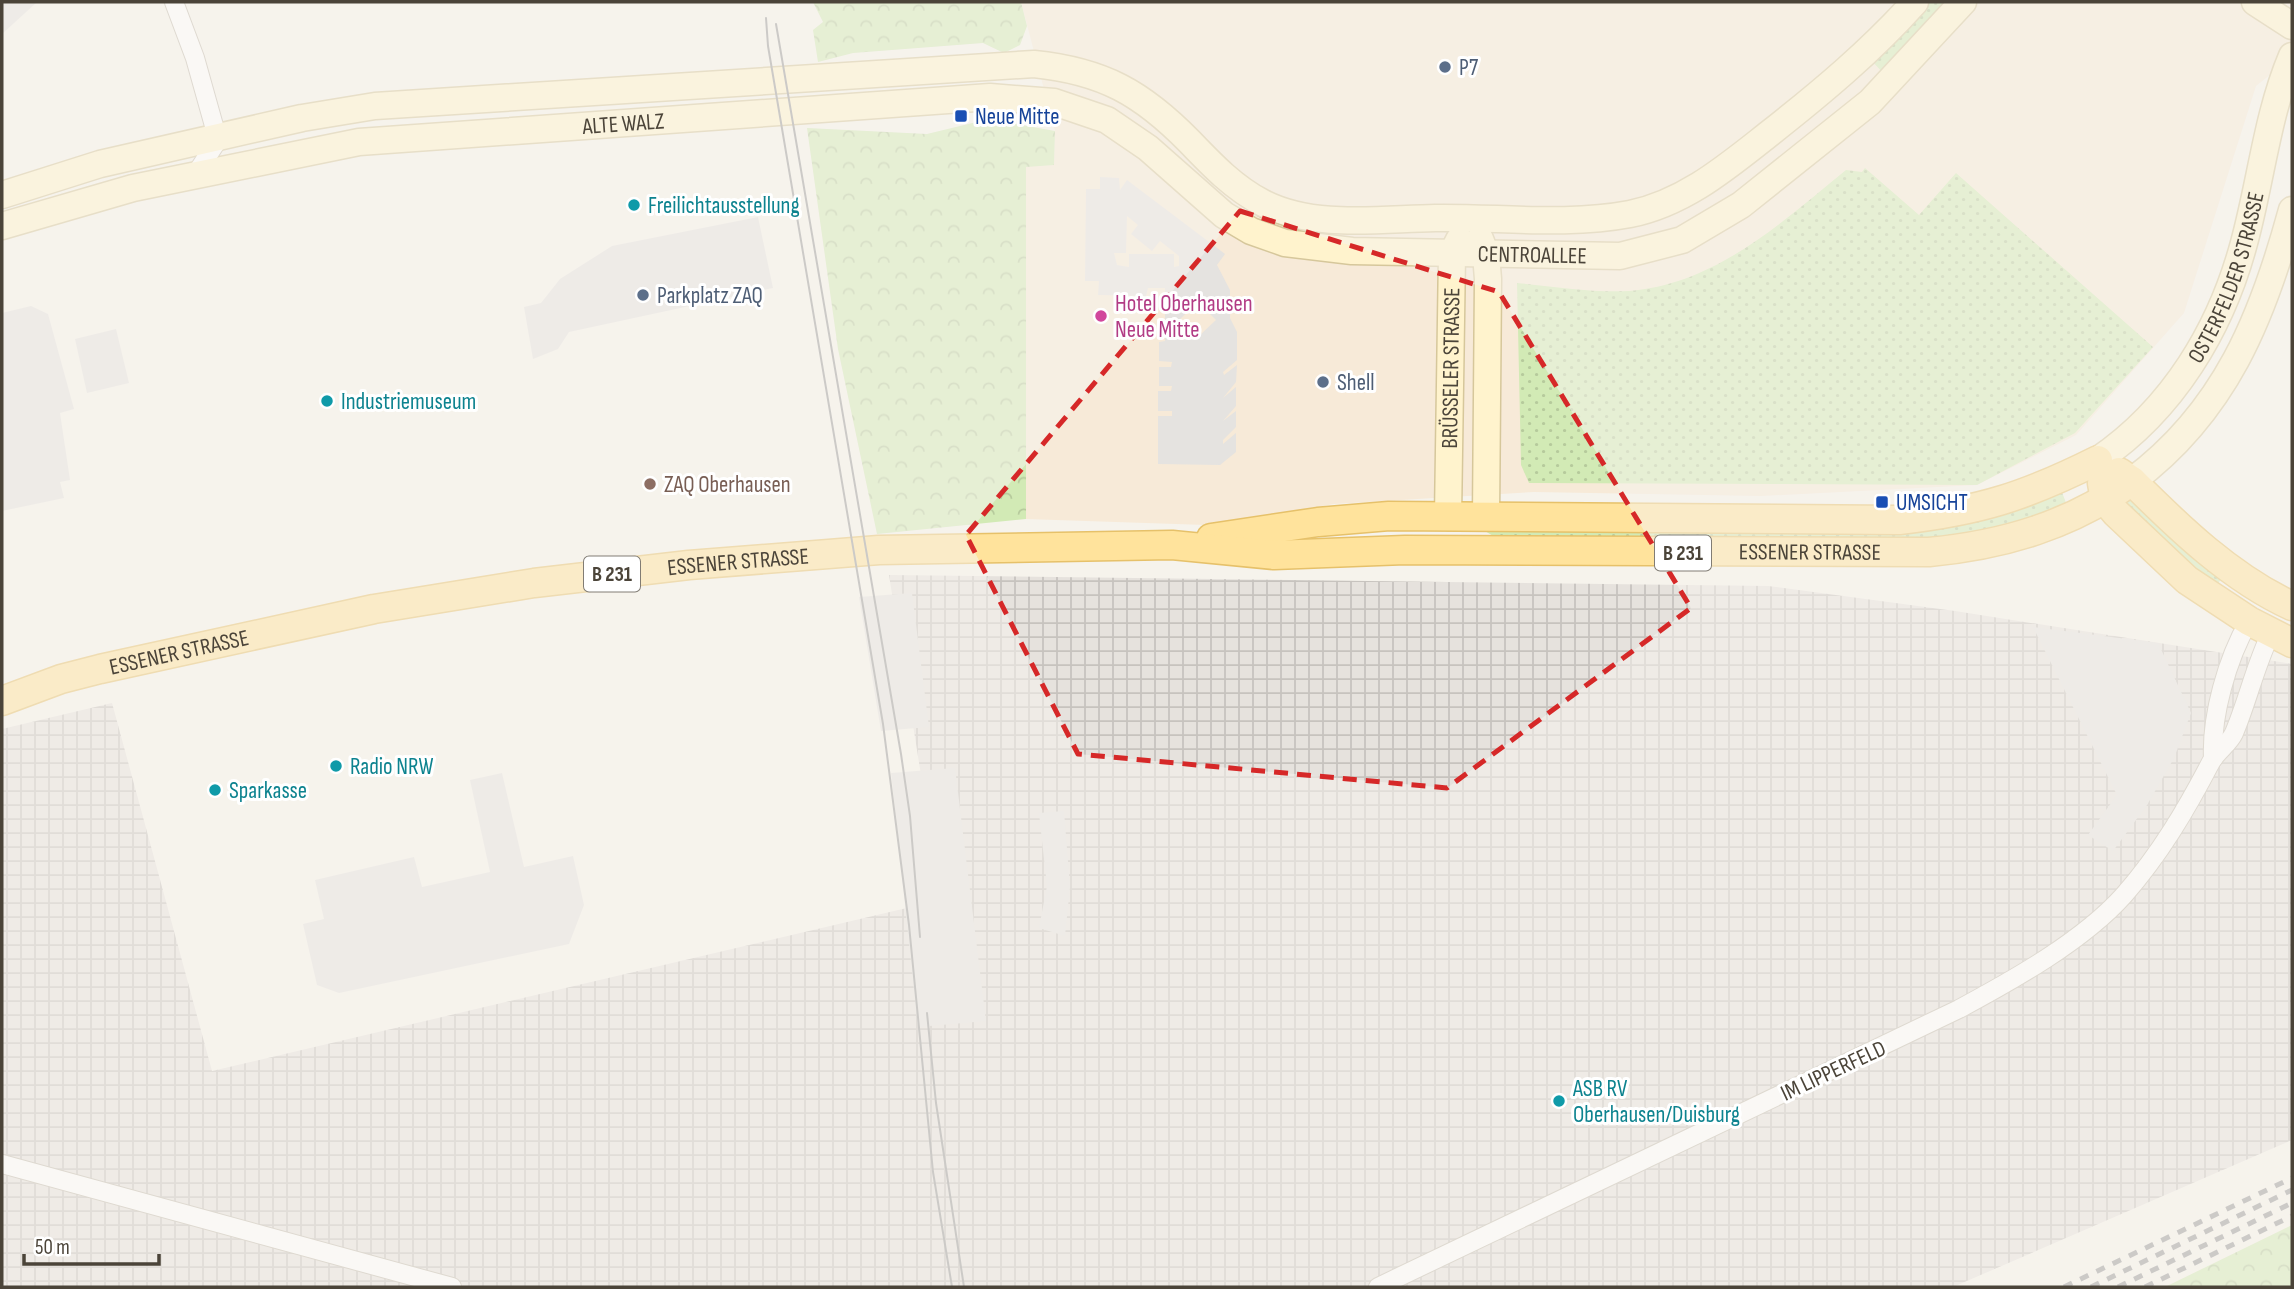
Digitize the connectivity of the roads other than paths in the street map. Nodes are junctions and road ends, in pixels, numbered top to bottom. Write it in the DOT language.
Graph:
graph roads {
  1 [pos="174,2"];
  2 [pos="1915,2"];
  3 [pos="1963,2"];
  4 [pos="2255,2"];
  5 [pos="2292,26"];
  6 [pos="2292,57"];
  7 [pos="1070,67"];
  8 [pos="1054,102"];
  9 [pos="218,140"];
  10 [pos="195,175"];
  11 [pos="2,195"];
  12 [pos="2292,210"];
  13 [pos="1464,224"];
  14 [pos="2,226"];
  15 [pos="1452,254"];
  16 [pos="1486,255"];
  17 [pos="2098,460"];
  18 [pos="2133,481"];
  19 [pos="2105,500"];
  20 [pos="1448,517"];
  21 [pos="1486,517"];
  22 [pos="1172,545"];
  23 [pos="1462,551"];
  24 [pos="2283,602"];
  25 [pos="2270,632"];
  26 [pos="61,679"];
  27 [pos="2,687"];
  28 [pos="2,701"];
  29 [pos="2213,759"];
  30 [pos="2,1164"];
  31 [pos="452,1287"];
  32 [pos="1378,1287"];
  1 -- 9 [label="street"];
  2 -- 13 [label="street, CENTROALLEE"];
  3 -- 16 [label="street, CENTROALLEE"];
  4 -- 5 [label="street"];
  6 -- 17 [label="street, OSTERFELDER STRASSE"];
  7 -- 9 [label="street, ALTE WALZ"];
  7 -- 13 [label="street, CENTROALLEE"];
  8 -- 10 [label="street, ALTE WALZ"];
  8 -- 15 [label="street, CENTROALLEE"];
  9 -- 10 [label="street"];
  9 -- 11 [label="street, ALTE WALZ"];
  10 -- 14 [label="street, ALTE WALZ"];
  12 -- 18 [label="street, OSTERFELDER STRASSE"];
  13 -- 15 [label="street"];
  13 -- 16 [label="street, BRÜSSELER STRASSE"];
  15 -- 16 [label="street, CENTROALLEE"];
  15 -- 20 [label="street, BRÜSSELER STRASSE"];
  16 -- 21 [label="street, BRÜSSELER STRASSE"];
  17 -- 18 [label="main road"];
  17 -- 19 [label="main road"];
  17 -- 21 [label="main road, ESSENER STRASSE / B 231"];
  18 -- 19 [label="main road, ESSENER STRASSE / B 231"];
  18 -- 24 [label="main road"];
  19 -- 23 [label="main road, ESSENER STRASSE / B 231"];
  19 -- 25 [label="main road"];
  20 -- 21 [label="main road, ESSENER STRASSE / B 231"];
  20 -- 22 [label="main road, ESSENER STRASSE / B 231"];
  20 -- 23 [label="main road"];
  21 -- 23 [label="main road"];
  22 -- 23 [label="main road, ESSENER STRASSE / B 231"];
  22 -- 26 [label="main road, ESSENER STRASSE / B 231"];
  24 -- 25 [label="main road"];
  25 -- 29 [label="street, IM LIPPERFELD"];
  25 -- 29 [label="street, IM LIPPERFELD"];
  26 -- 27 [label="main road, ESSENER STRASSE / B 231"];
  26 -- 28 [label="main road, ESSENER STRASSE / B 231"];
  29 -- 32 [label="street, IM LIPPERFELD"];
  30 -- 31 [label="street"];
}
